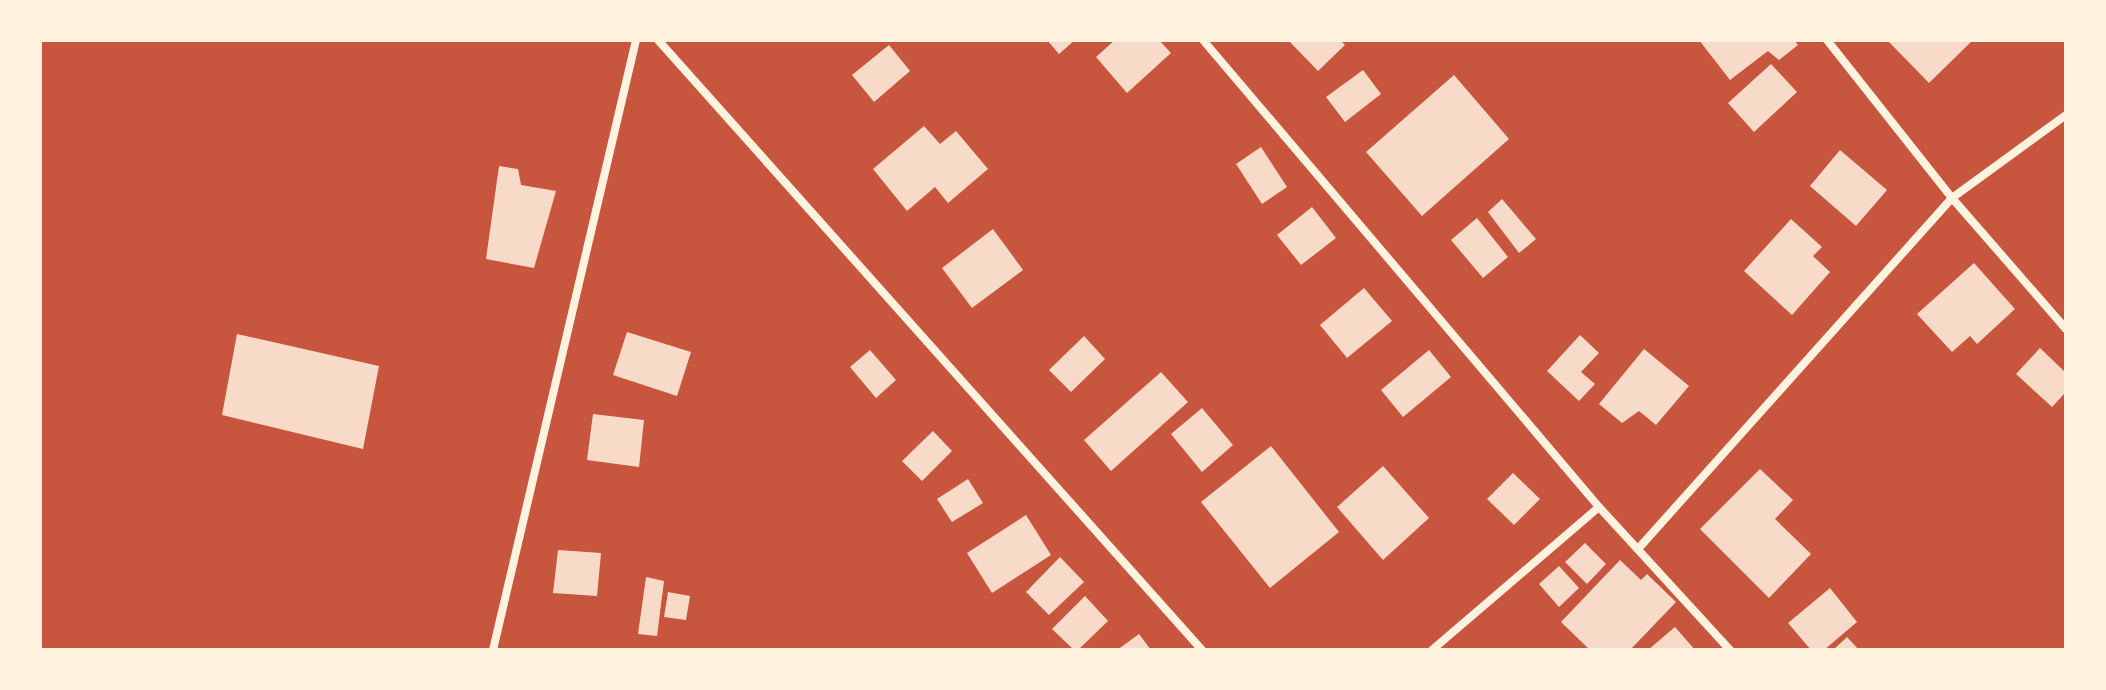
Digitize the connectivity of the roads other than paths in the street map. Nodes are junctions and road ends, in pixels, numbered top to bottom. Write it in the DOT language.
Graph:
graph roads {
  1 [pos="636,40"];
  2 [pos="658,40"];
  3 [pos="1203,40"];
  4 [pos="1827,40"];
  5 [pos="2066,115"];
  6 [pos="1952,198"];
  7 [pos="2066,329"];
  8 [pos="1599,507"];
  9 [pos="1638,549"];
  10 [pos="493,650"];
  11 [pos="1202,650"];
  12 [pos="1432,650"];
  13 [pos="1730,650"];
  1 -- 10 [label="street"];
  2 -- 11 [label="street"];
  3 -- 8 [label="street"];
  4 -- 6 [label="street"];
  5 -- 6 [label="street"];
  6 -- 7 [label="street"];
  6 -- 9 [label="street"];
  8 -- 9 [label="street"];
  8 -- 12 [label="street"];
  9 -- 13 [label="street"];
}
